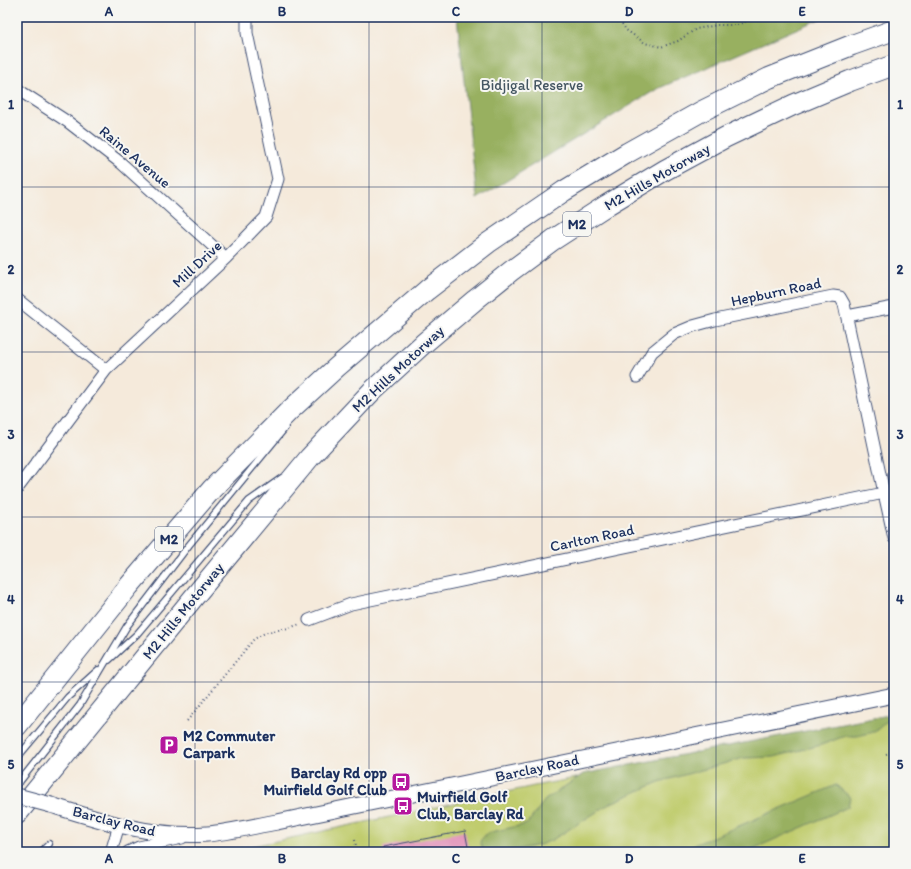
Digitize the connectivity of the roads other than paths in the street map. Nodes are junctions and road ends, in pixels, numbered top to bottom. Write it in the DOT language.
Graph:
graph roads {
  1 [pos="247,17"];
  2 [pos="894,30"];
  3 [pos="894,65"];
  4 [pos="17,89"];
  5 [pos="226,258"];
  6 [pos="17,299"];
  7 [pos="894,307"];
  8 [pos="847,316"];
  9 [pos="337,367"];
  10 [pos="106,370"];
  11 [pos="637,377"];
  12 [pos="307,403"];
  13 [pos="287,426"];
  14 [pos="310,457"];
  15 [pos="292,470"];
  16 [pos="286,474"];
  17 [pos="17,489"];
  18 [pos="884,493"];
  19 [pos="891,507"];
  20 [pos="894,538"];
  21 [pos="309,620"];
  22 [pos="104,665"];
  23 [pos="894,695"];
  24 [pos="17,726"];
  25 [pos="17,758"];
  26 [pos="17,785"];
  27 [pos="17,796"];
  28 [pos="17,814"];
  29 [pos="119,825"];
  30 [pos="208,834"];
  31 [pos="49,844"];
  32 [pos="41,852"];
  33 [pos="111,852"];
  34 [pos="128,852"];
  1 -- 5 [label="street, Mill Drive"];
  2 -- 9 [label="highway, M2"];
  3 -- 14 [label="highway, M2 Hills Motorway / M2"];
  4 -- 5 [label="street, Raine Avenue"];
  5 -- 10 [label="street, Mill Drive"];
  6 -- 10 [label="street"];
  7 -- 8 [label="street"];
  8 -- 11 [label="street, Hepburn Road"];
  8 -- 18 [label="street, Hepburn Road"];
  9 -- 12 [label="lane, M2"];
  9 -- 24 [label="highway, M2"];
  10 -- 17 [label="street, Mill Drive"];
  13 -- 22 [label="lane, M2"];
  14 -- 15 [label="lane, M2"];
  14 -- 28 [label="highway, M2 Hills Motorway / M2"];
  16 -- 22 [label="lane, M2"];
  18 -- 19 [label="street, Hepburn Road"];
  18 -- 21 [label="street, Carlton Road"];
  19 -- 20 [label="street, Hepburn Road"];
  22 -- 25 [label="lane, M2"];
  22 -- 26 [label="lane, M2"];
  23 -- 30 [label="main road, Barclay Road"];
  27 -- 29 [label="main road, Barclay Road, bridge"];
  29 -- 30 [label="main road, Barclay Road"];
  29 -- 33 [label="street"];
  30 -- 34 [label="street"];
  31 -- 32 [label="lane"];
}
